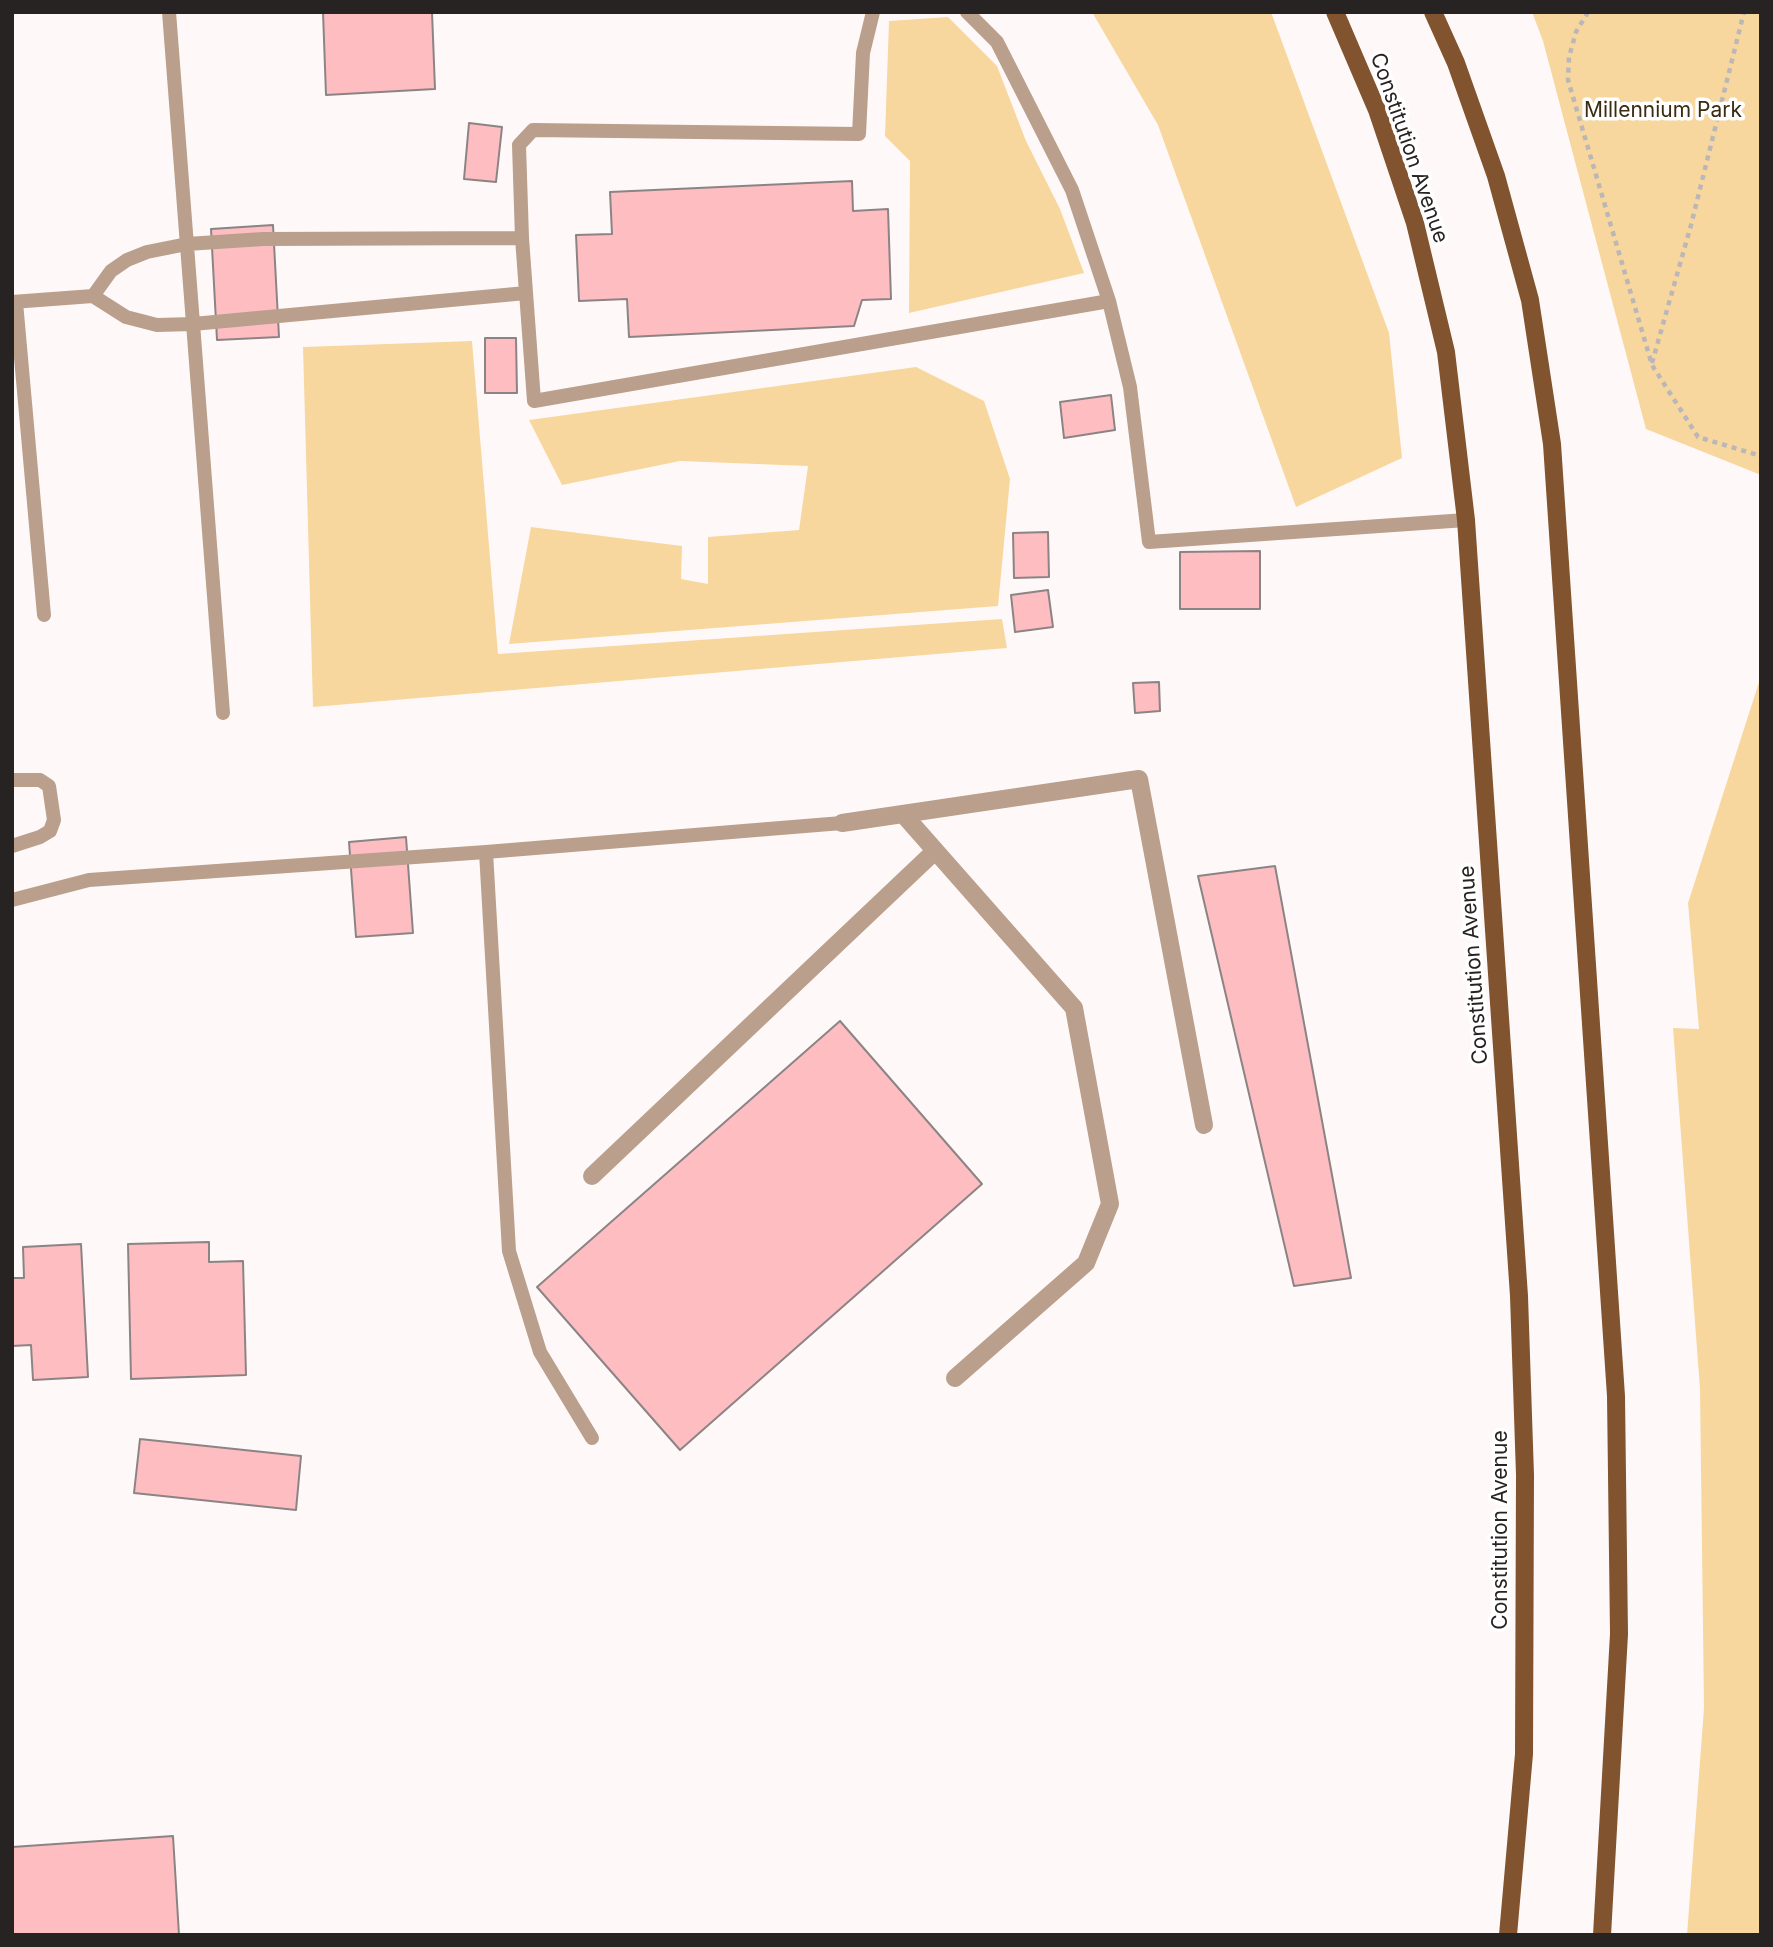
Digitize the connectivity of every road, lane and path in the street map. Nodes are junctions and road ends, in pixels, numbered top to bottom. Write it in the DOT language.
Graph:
graph roads {
  1 [pos="169,12"];
  2 [pos="873,12"];
  3 [pos="967,12"];
  4 [pos="1335,12"];
  5 [pos="1433,12"];
  6 [pos="1588,12"];
  7 [pos="1744,12"];
  8 [pos="522,238"];
  9 [pos="187,244"];
  10 [pos="526,293"];
  11 [pos="93,296"];
  12 [pos="1110,301"];
  13 [pos="14,302"];
  14 [pos="193,324"];
  15 [pos="1652,365"];
  16 [pos="1761,456"];
  17 [pos="1466,520"];
  18 [pos="44,615"];
  19 [pos="223,713"];
  20 [pos="12,780"];
  21 [pos="903,814"];
  22 [pos="842,823"];
  23 [pos="12,846"];
  24 [pos="935,850"];
  25 [pos="486,852"];
  26 [pos="12,900"];
  27 [pos="1204,1125"];
  28 [pos="593,1176"];
  29 [pos="956,1378"];
  30 [pos="592,1438"];
  31 [pos="1508,1935"];
  32 [pos="1602,1935"];
  1 -- 9 [label="lane"];
  2 -- 8 [label="lane"];
  3 -- 12 [label="lane"];
  4 -- 17 [label="main road, Constitution Avenue"];
  5 -- 32 [label="main road"];
  6 -- 15 [label="path"];
  7 -- 15 [label="path"];
  8 -- 9 [label="lane"];
  8 -- 10 [label="lane"];
  9 -- 11 [label="lane"];
  9 -- 14 [label="lane"];
  10 -- 12 [label="lane"];
  10 -- 14 [label="lane"];
  11 -- 13 [label="lane"];
  11 -- 14 [label="lane"];
  12 -- 17 [label="lane"];
  13 -- 18 [label="lane"];
  14 -- 19 [label="lane"];
  15 -- 16 [label="path"];
  17 -- 31 [label="main road, Constitution Avenue"];
  20 -- 23 [label="lane"];
  21 -- 22 [label="street"];
  21 -- 24 [label="street"];
  21 -- 27 [label="street"];
  22 -- 25 [label="lane"];
  24 -- 28 [label="street"];
  24 -- 29 [label="street"];
  25 -- 26 [label="lane"];
  25 -- 30 [label="lane"];
}
